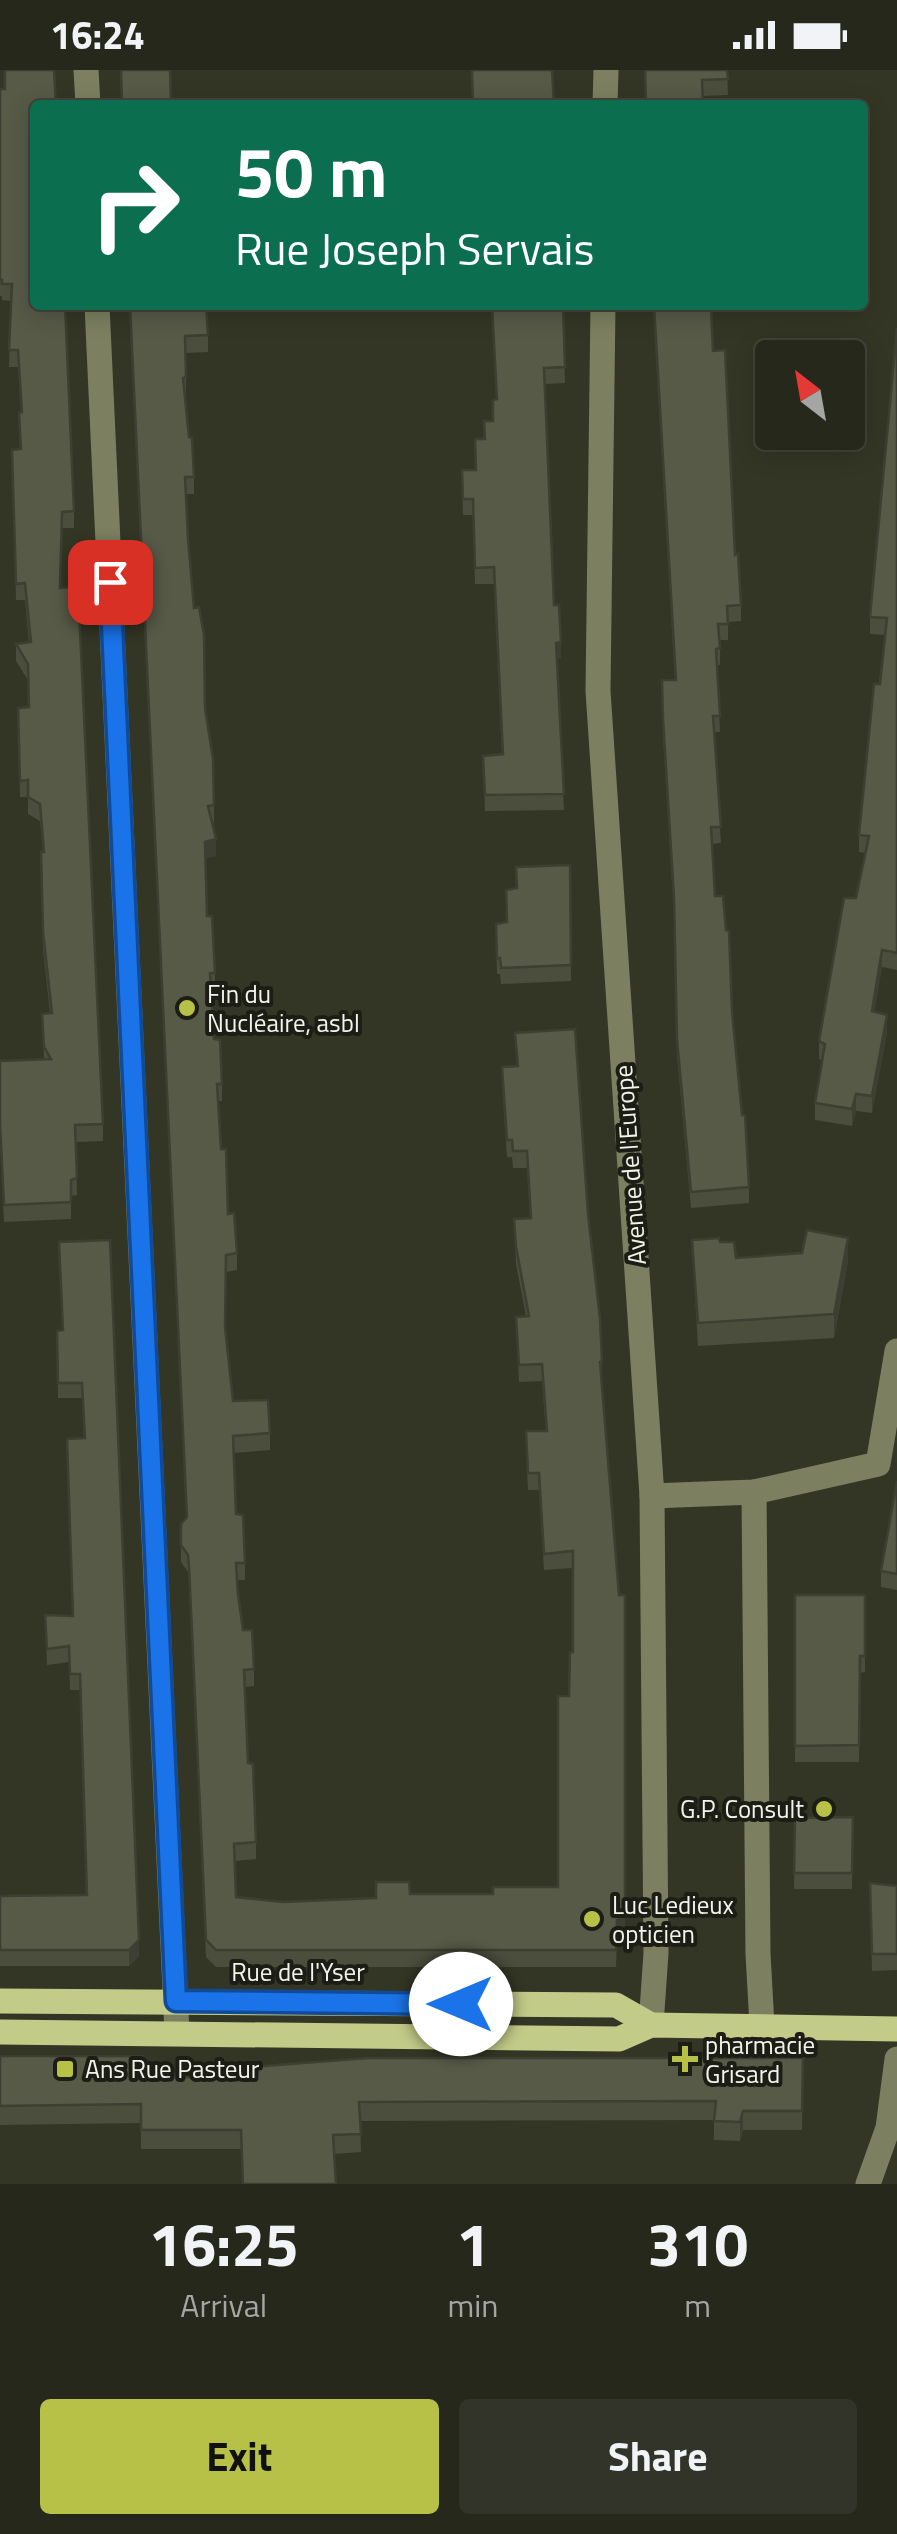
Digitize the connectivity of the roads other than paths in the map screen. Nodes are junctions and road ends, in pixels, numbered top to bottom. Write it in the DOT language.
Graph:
graph roads {
  1 [pos="86,70"];
  2 [pos="606,70"];
  3 [pos="88,100"];
  4 [pos="605,100"];
  5 [pos="97,310"];
  6 [pos="603,310"];
  7 [pos="897,1351"];
  8 [pos="754,1492"];
  9 [pos="652,1496"];
  10 [pos="0,2001"];
  11 [pos="176,2001"];
  12 [pos="762,2025"];
  13 [pos="650,2026"];
  14 [pos="897,2029"];
  15 [pos="0,2032"];
  16 [pos="177,2033"];
  17 [pos="897,2059"];
  18 [pos="868,2184"];
  1 -- 3 [label="street"];
  2 -- 4 [label="street"];
  5 -- 11 [label="street"];
  6 -- 9 [label="street, Avenue de l'Europe"];
  7 -- 8 [label="street"];
  8 -- 9 [label="street"];
  8 -- 12 [label="street"];
  9 -- 13 [label="street, Avenue de l'Europe"];
  10 -- 11 [label="main road, Rue de l'Yser"];
  11 -- 13 [label="main road, Rue de l'Yser"];
  11 -- 16 [label="street"];
  12 -- 13 [label="main road, Rue de l'Yser"];
  12 -- 14 [label="main road, Rue de l'Yser"];
  13 -- 16 [label="main road, Rue de l'Yser"];
  15 -- 16 [label="main road, Rue de l'Yser"];
  17 -- 18 [label="street"];
}
